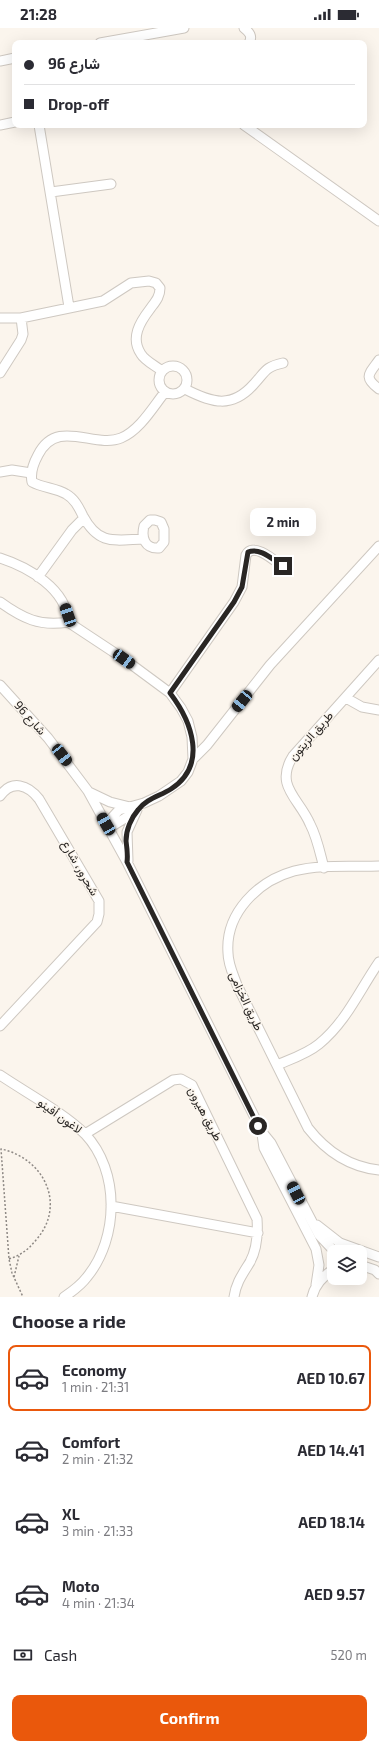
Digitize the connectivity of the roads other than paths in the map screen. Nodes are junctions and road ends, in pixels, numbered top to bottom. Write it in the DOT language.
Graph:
graph roads {
  1 [pos="184,28"];
  2 [pos="244,28"];
  3 [pos="131,40"];
  4 [pos="250,40"];
  5 [pos="12,59"];
  6 [pos="0,61"];
  7 [pos="12,122"];
  8 [pos="0,124"];
  9 [pos="40,128"];
  10 [pos="248,128"];
  11 [pos="111,184"];
  12 [pos="51,192"];
  13 [pos="379,221"];
  14 [pos="69,307"];
  15 [pos="0,318"];
  16 [pos="21,318"];
  17 [pos="379,360"];
  18 [pos="284,363"];
  19 [pos="162,371"];
  20 [pos="0,373"];
  21 [pos="185,389"];
  22 [pos="379,389"];
  23 [pos="165,392"];
  24 [pos="0,472"];
  25 [pos="31,473"];
  26 [pos="84,518"];
  27 [pos="144,540"];
  28 [pos="379,546"];
  29 [pos="0,558"];
  30 [pos="283,566"];
  31 [pos="38,577"];
  32 [pos="0,602"];
  33 [pos="68,622"];
  34 [pos="379,660"];
  35 [pos="0,686"];
  36 [pos="170,693"];
  37 [pos="346,698"];
  38 [pos="379,710"];
  39 [pos="193,759"];
  40 [pos="88,791"];
  41 [pos="0,796"];
  42 [pos="134,809"];
  43 [pos="107,826"];
  44 [pos="127,862"];
  45 [pos="379,866"];
  46 [pos="324,868"];
  47 [pos="379,962"];
  48 [pos="0,1026"];
  49 [pos="277,1065"];
  50 [pos="0,1075"];
  51 [pos="262,1132"];
  52 [pos="85,1134"];
  53 [pos="379,1170"];
  54 [pos="112,1206"];
  55 [pos="309,1217"];
  56 [pos="258,1233"];
  57 [pos="328,1245"];
  58 [pos="379,1257"];
  59 [pos="367,1267"];
  60 [pos="378,1271"];
  61 [pos="327,1274"];
  62 [pos="316,1285"];
  63 [pos="64,1297"];
  64 [pos="234,1297"];
  65 [pos="312,1297"];
  1 -- 3 [label="street"];
  2 -- 4 [label="street"];
  5 -- 6 [label="street"];
  7 -- 8 [label="street"];
  9 -- 12 [label="street"];
  10 -- 13 [label="street"];
  11 -- 12 [label="street"];
  12 -- 14 [label="street"];
  14 -- 16 [label="street"];
  14 -- 19 [label="street"];
  15 -- 16 [label="street"];
  16 -- 20 [label="street"];
  17 -- 22 [label="street"];
  18 -- 21 [label="street"];
  19 -- 21 [label="street"];
  19 -- 23 [label="street"];
  21 -- 23 [label="street"];
  23 -- 25 [label="street"];
  24 -- 25 [label="street"];
  25 -- 26 [label="street"];
  26 -- 27 [label="street"];
  26 -- 31 [label="street"];
  28 -- 39 [label="street"];
  29 -- 31 [label="street"];
  30 -- 36 [label="street"];
  31 -- 33 [label="street"];
  32 -- 33 [label="street"];
  33 -- 36 [label="street"];
  34 -- 37 [label="street, طريق الزيتون"];
  35 -- 40 [label="street, شارع 96"];
  36 -- 39 [label="street"];
  37 -- 38 [label="street"];
  37 -- 46 [label="street, طريق الزيتون"];
  39 -- 42 [label="street"];
  40 -- 42 [label="street"];
  40 -- 43 [label="street, شارع 96"];
  41 -- 48 [label="street, شحرور، شارع"];
  42 -- 43 [label="street"];
  42 -- 44 [label="street"];
  43 -- 44 [label="street, شارع 96"];
  44 -- 51 [label="street, شارع 96"];
  45 -- 46 [label="street, طريق الخزامى"];
  46 -- 49 [label="street, طريق الخزامى"];
  47 -- 49 [label="street"];
  49 -- 53 [label="street, طريق الخزامى"];
  50 -- 52 [label="street, لاغون أفينو"];
  51 -- 55 [label="street, شارع 96"];
  51 -- 62 [label="street, شارع 96"];
  52 -- 54 [label="street, لاغون أفينو"];
  52 -- 56 [label="street, طريق هيرون"];
  54 -- 56 [label="street"];
  54 -- 63 [label="street, لاغون أفينو"];
  55 -- 57 [label="street, شارع 96"];
  55 -- 58 [label="street"];
  56 -- 64 [label="street, طريق هيرون"];
  59 -- 60 [label="street"];
  61 -- 62 [label="street"];
  62 -- 65 [label="street, شارع 96"];
}
